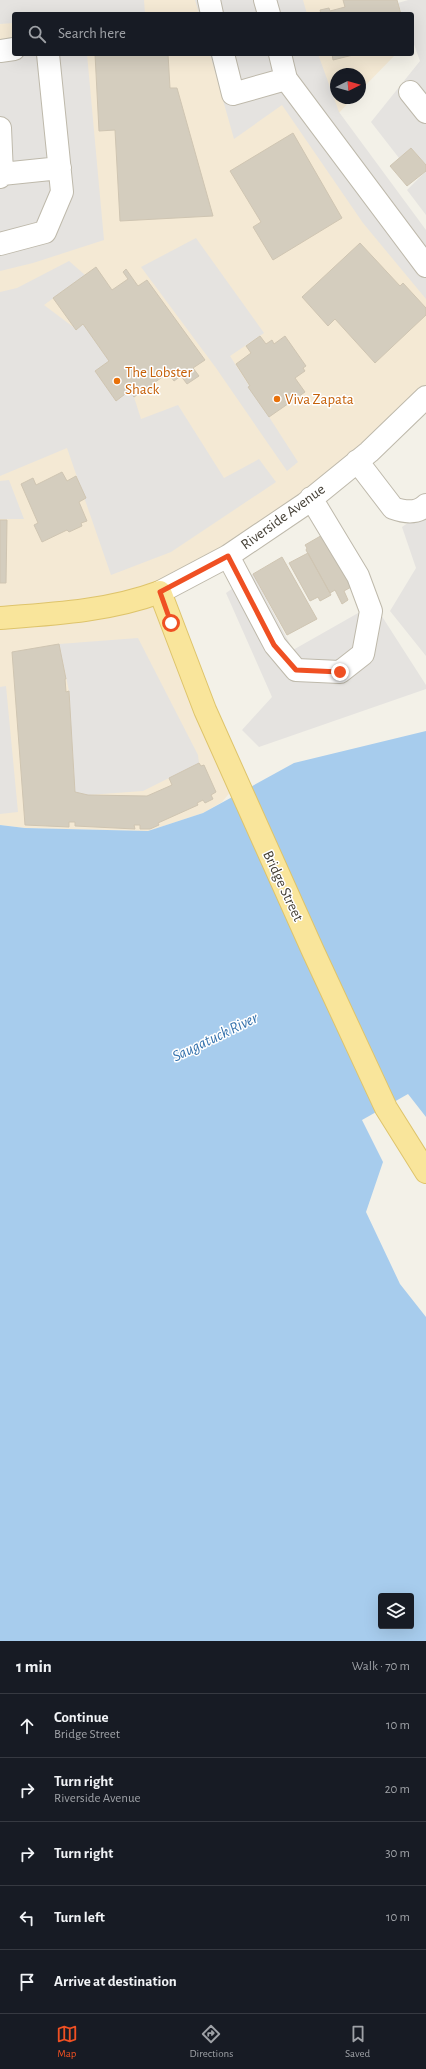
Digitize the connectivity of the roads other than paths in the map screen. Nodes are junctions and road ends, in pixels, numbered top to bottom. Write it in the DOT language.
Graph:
graph roads {
  1 [pos="209,0"];
  2 [pos="265,0"];
  3 [pos="212,12"];
  4 [pos="268,12"];
  5 [pos="0,50"];
  6 [pos="12,50"];
  7 [pos="48,56"];
  8 [pos="223,56"];
  9 [pos="280,56"];
  10 [pos="286,79"];
  11 [pos="410,92"];
  12 [pos="426,112"];
  13 [pos="0,128"];
  14 [pos="60,168"];
  15 [pos="1,176"];
  16 [pos="0,244"];
  17 [pos="426,266"];
  18 [pos="426,397"];
  19 [pos="357,461"];
  20 [pos="310,498"];
  21 [pos="426,505"];
  22 [pos="228,556"];
  23 [pos="160,592"];
  24 [pos="0,618"];
  25 [pos="426,1172"];
  1 -- 3 [label="street"];
  2 -- 4 [label="street"];
  5 -- 6 [label="street"];
  7 -- 14 [label="street"];
  8 -- 10 [label="street"];
  9 -- 10 [label="street"];
  10 -- 17 [label="street"];
  11 -- 12 [label="street"];
  13 -- 15 [label="street"];
  14 -- 15 [label="street"];
  14 -- 16 [label="street"];
  18 -- 19 [label="street, Riverside Avenue"];
  19 -- 20 [label="street, Riverside Avenue"];
  19 -- 21 [label="street"];
  20 -- 22 [label="street, Riverside Avenue"];
  20 -- 22 [label="street"];
  22 -- 23 [label="street, Riverside Avenue"];
  23 -- 24 [label="main road, Riverside Avenue"];
  23 -- 25 [label="main road, Bridge Street"];
}
